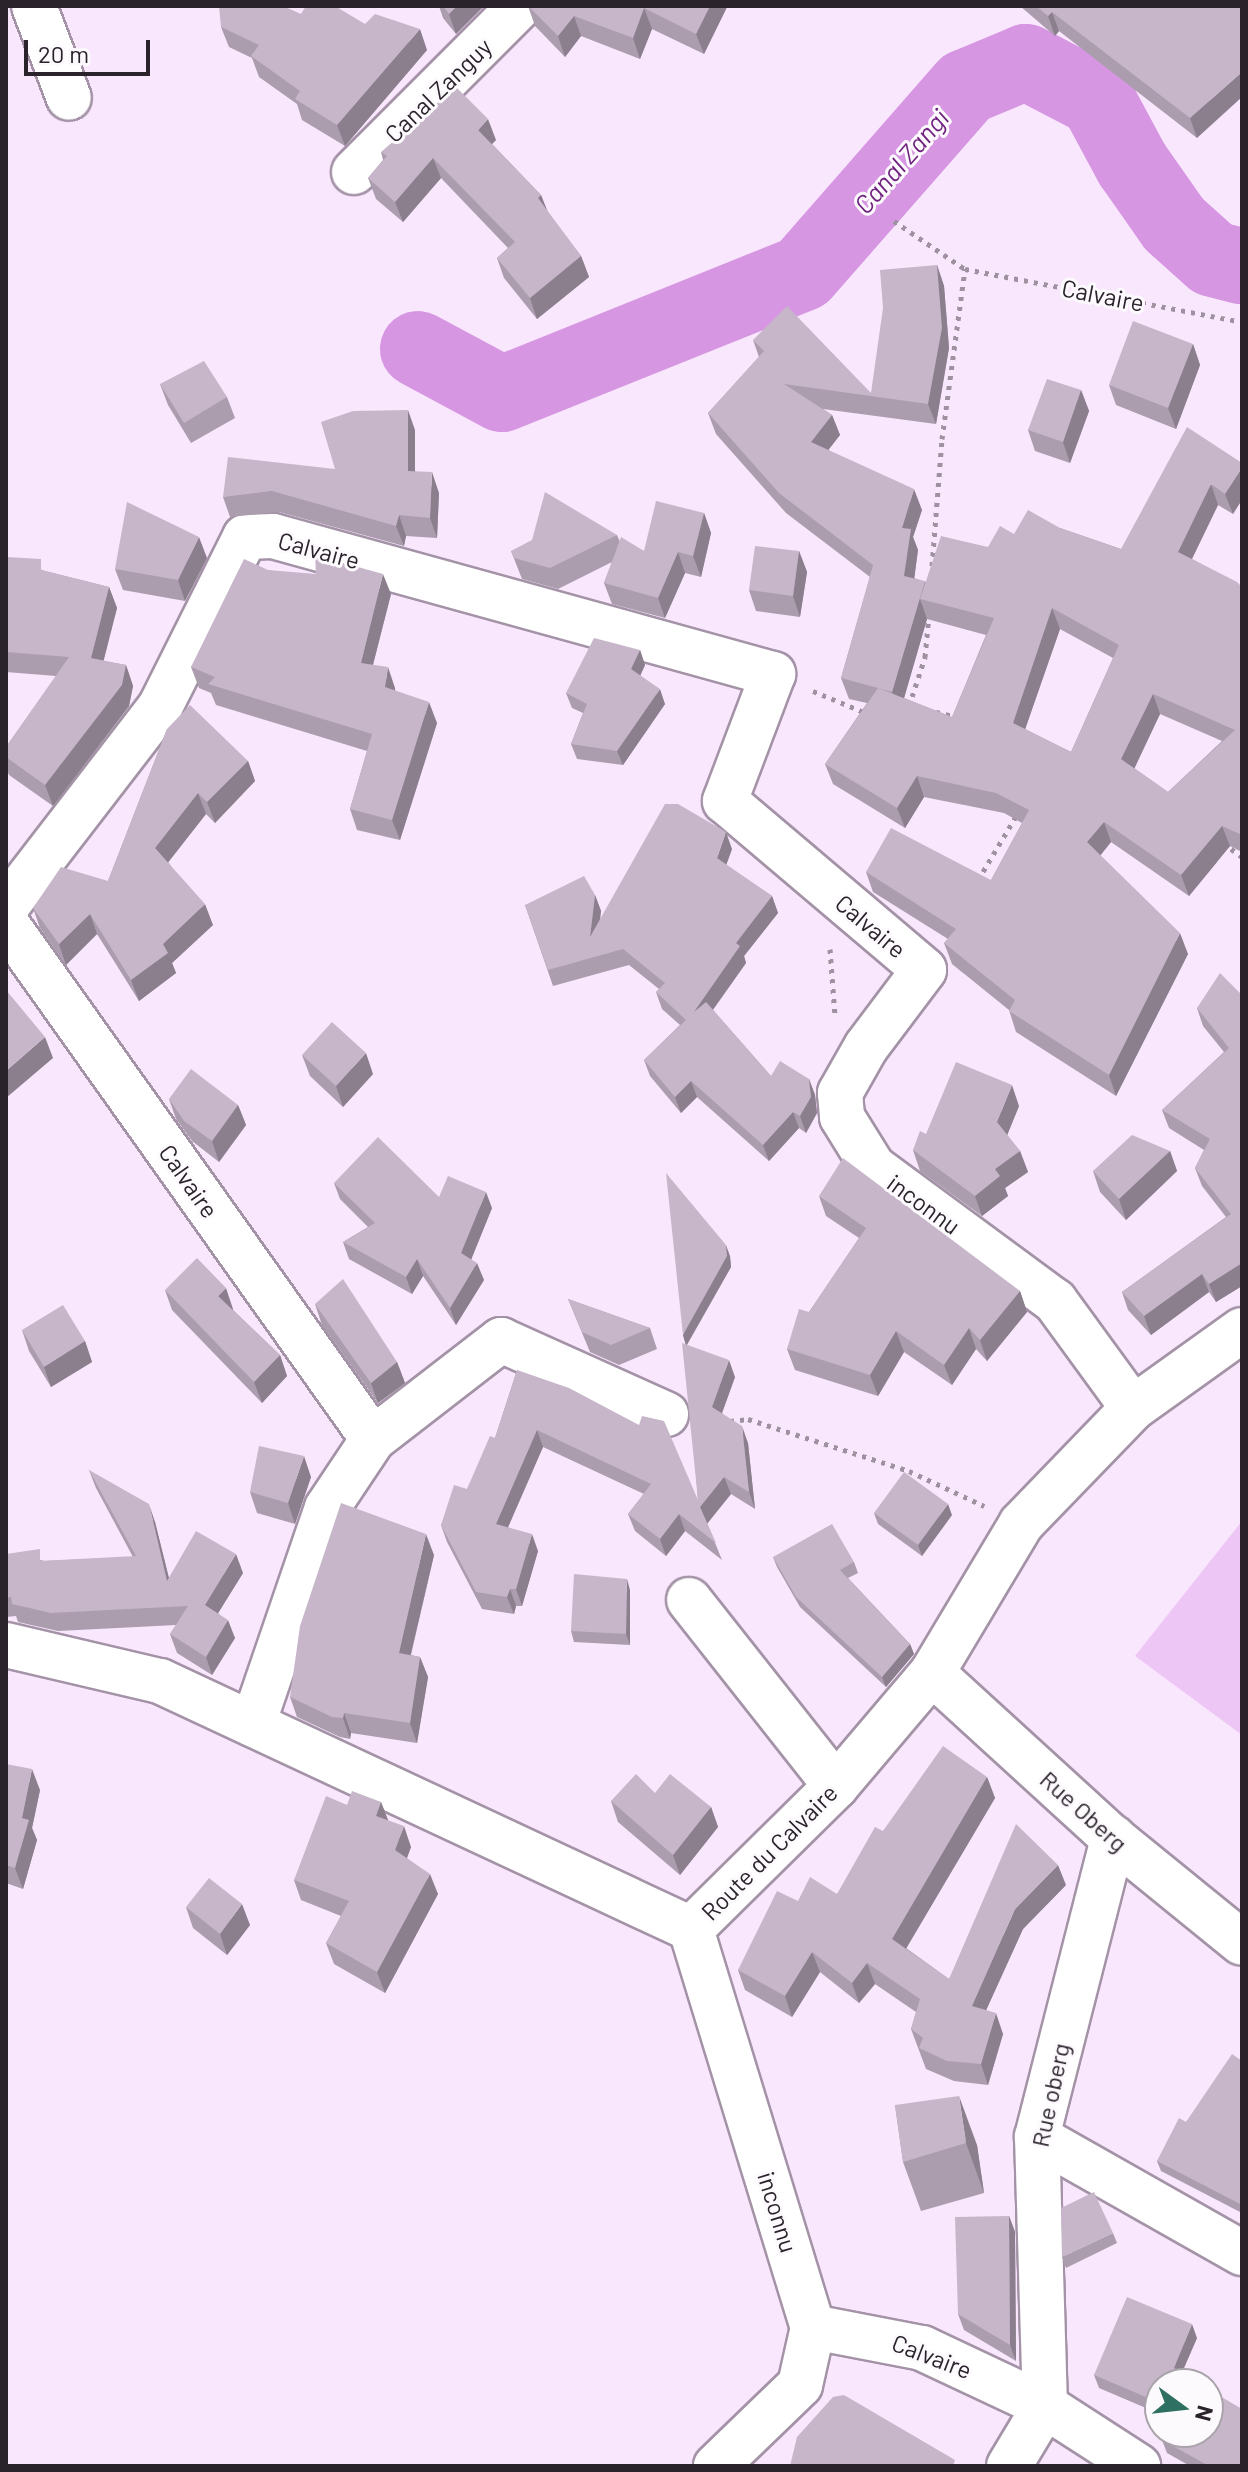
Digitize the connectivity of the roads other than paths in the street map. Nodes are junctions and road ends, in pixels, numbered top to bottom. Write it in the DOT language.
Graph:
graph roads {
  1 [pos="34,6"];
  2 [pos="520,6"];
  3 [pos="69,98"];
  4 [pos="354,172"];
  5 [pos="6,907"];
  6 [pos="6,923"];
  7 [pos="840,1093"];
  8 [pos="1242,1330"];
  9 [pos="1133,1408"];
  10 [pos="666,1414"];
  11 [pos="373,1439"];
  12 [pos="689,1600"];
  13 [pos="6,1645"];
  14 [pos="932,1673"];
  15 [pos="253,1724"];
  16 [pos="836,1786"];
  17 [pos="1113,1838"];
  18 [pos="691,1929"];
  19 [pos="1242,1943"];
  20 [pos="1037,2137"];
  21 [pos="1242,2253"];
  22 [pos="813,2327"];
  23 [pos="1045,2406"];
  24 [pos="716,2466"];
  25 [pos="1009,2466"];
  26 [pos="1138,2466"];
  1 -- 3 [label="street"];
  2 -- 4 [label="street, Canal Zanguy"];
  5 -- 7 [label="street, Calvaire"];
  6 -- 11 [label="street, Calvaire"];
  7 -- 9 [label="street, inconnu"];
  8 -- 9 [label="street, Route du Calvaire"];
  9 -- 14 [label="street, Route du Calvaire"];
  10 -- 11 [label="street"];
  11 -- 15 [label="street"];
  12 -- 16 [label="street"];
  13 -- 15 [label="street, Route du Calvaire"];
  14 -- 16 [label="street, Route du Calvaire"];
  14 -- 17 [label="street, Rue Oberg"];
  15 -- 18 [label="street, Route du Calvaire"];
  16 -- 18 [label="street, Route du Calvaire"];
  17 -- 19 [label="street, Rue Oberg"];
  17 -- 20 [label="street, Rue oberg"];
  18 -- 22 [label="street, inconnu"];
  20 -- 21 [label="street"];
  20 -- 23 [label="street, Rue oberg"];
  22 -- 23 [label="street, Calvaire"];
  22 -- 24 [label="street, inconnu"];
  23 -- 25 [label="street"];
  23 -- 26 [label="street"];
}
